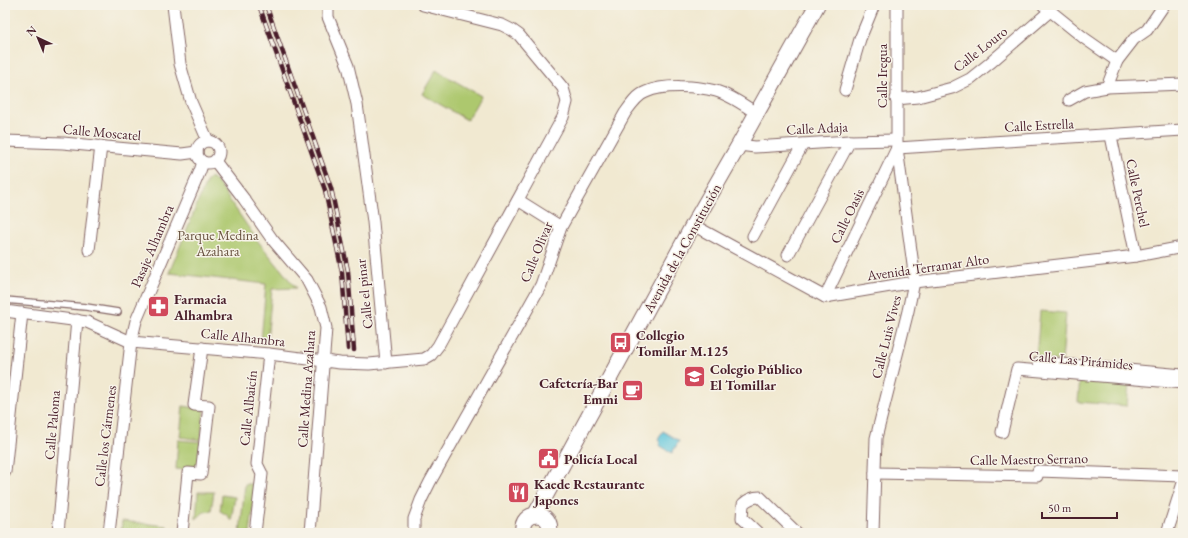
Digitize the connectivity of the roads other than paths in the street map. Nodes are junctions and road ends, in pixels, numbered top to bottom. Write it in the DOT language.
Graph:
graph roads {
  1 [pos="172,5"];
  2 [pos="328,5"];
  3 [pos="423,5"];
  4 [pos="817,5"];
  5 [pos="874,5"];
  6 [pos="897,5"];
  7 [pos="1164,5"];
  8 [pos="1047,8"];
  9 [pos="1117,61"];
  10 [pos="1183,84"];
  11 [pos="1107,87"];
  12 [pos="845,90"];
  13 [pos="896,99"];
  14 [pos="1069,100"];
  15 [pos="756,113"];
  16 [pos="1183,130"];
  17 [pos="1111,136"];
  18 [pos="208,140"];
  19 [pos="5,141"];
  20 [pos="850,141"];
  21 [pos="803,144"];
  22 [pos="896,144"];
  23 [pos="739,145"];
  24 [pos="101,146"];
  25 [pos="197,152"];
  26 [pos="215,161"];
  27 [pos="203,162"];
  28 [pos="518,200"];
  29 [pos="693,225"];
  30 [pos="561,226"];
  31 [pos="753,236"];
  32 [pos="1183,247"];
  33 [pos="89,250"];
  34 [pos="788,255"];
  35 [pos="1136,256"];
  36 [pos="914,282"];
  37 [pos="825,297"];
  38 [pos="5,300"];
  39 [pos="5,311"];
  40 [pos="118,312"];
  41 [pos="22,313"];
  42 [pos="77,320"];
  43 [pos="131,342"];
  44 [pos="202,348"];
  45 [pos="269,354"];
  46 [pos="324,362"];
  47 [pos="1039,362"];
  48 [pos="386,363"];
  49 [pos="1183,375"];
  50 [pos="1183,383"];
  51 [pos="1002,432"];
  52 [pos="7,434"];
  53 [pos="5,472"];
  54 [pos="875,473"];
  55 [pos="1183,476"];
  56 [pos="1183,483"];
  57 [pos="547,525"];
  58 [pos="58,533"];
  59 [pos="109,533"];
  60 [pos="182,533"];
  61 [pos="255,533"];
  62 [pos="310,533"];
  63 [pos="414,533"];
  64 [pos="523,533"];
  65 [pos="758,533"];
  66 [pos="797,533"];
  67 [pos="873,533"];
  68 [pos="1167,533"];
  1 -- 18 [label="street"];
  2 -- 48 [label="street, Calle el pinar"];
  3 -- 28 [label="street"];
  4 -- 15 [label="main road, Avenida de la Constitución"];
  5 -- 12 [label="street"];
  6 -- 13 [label="street, Calle Iregua"];
  7 -- 9 [label="street"];
  8 -- 9 [label="street"];
  8 -- 13 [label="street, Calle Louro"];
  9 -- 11 [label="street"];
  10 -- 11 [label="street"];
  11 -- 14 [label="street"];
  13 -- 22 [label="street, Calle Iregua"];
  15 -- 23 [label="main road, Avenida de la Constitución"];
  15 -- 30 [label="street, Calle Olivar"];
  16 -- 17 [label="street, Calle Estrella"];
  17 -- 22 [label="street, Calle Estrella"];
  17 -- 35 [label="street, Calle Perchel"];
  18 -- 25 [label="street"];
  18 -- 26 [label="street"];
  19 -- 24 [label="street, Calle Moscatel"];
  20 -- 21 [label="street, Calle Adaja"];
  20 -- 22 [label="street, Calle Adaja"];
  20 -- 34 [label="street"];
  21 -- 23 [label="street, Calle Adaja"];
  21 -- 31 [label="street"];
  22 -- 36 [label="street, Calle Luis Vives"];
  22 -- 37 [label="street, Calle Oasis"];
  23 -- 29 [label="main road, Avenida de la Constitución"];
  24 -- 25 [label="street, Calle Moscatel"];
  24 -- 33 [label="street"];
  25 -- 27 [label="street"];
  26 -- 27 [label="street"];
  26 -- 46 [label="street, Calle Medina Azahara"];
  27 -- 43 [label="street, Pasaje Alhambra"];
  28 -- 30 [label="street"];
  28 -- 48 [label="street"];
  29 -- 37 [label="street"];
  29 -- 57 [label="main road, Avenida de la Constitución"];
  30 -- 63 [label="street, Calle Olivar"];
  32 -- 35 [label="street, Avenida Terramar Alto"];
  35 -- 36 [label="street, Avenida Terramar Alto"];
  36 -- 37 [label="street, Avenida Terramar Alto"];
  36 -- 54 [label="street, Calle Luis Vives"];
  38 -- 40 [label="lane"];
  39 -- 41 [label="street, Calle Alhambra"];
  41 -- 42 [label="street, Calle Alhambra"];
  41 -- 52 [label="street"];
  42 -- 43 [label="street, Calle Alhambra"];
  42 -- 58 [label="street, Calle Paloma"];
  43 -- 44 [label="street, Calle Alhambra"];
  43 -- 59 [label="street, Calle los Cármenes"];
  44 -- 45 [label="street, Calle Alhambra"];
  44 -- 60 [label="street"];
  45 -- 46 [label="street, Calle Alhambra"];
  45 -- 61 [label="street, Calle Albaicín"];
  46 -- 48 [label="street, Calle Alhambra"];
  46 -- 62 [label="street, Calle Medina Azahara"];
  47 -- 49 [label="street"];
  50 -- 51 [label="street, Calle Las Pirámides"];
  52 -- 53 [label="street"];
  54 -- 55 [label="street, Calle Maestro Serrano"];
  54 -- 67 [label="street, Calle Luis Vives"];
  56 -- 68 [label="street"];
  57 -- 64 [label="main road"];
  65 -- 66 [label="street"];
}
